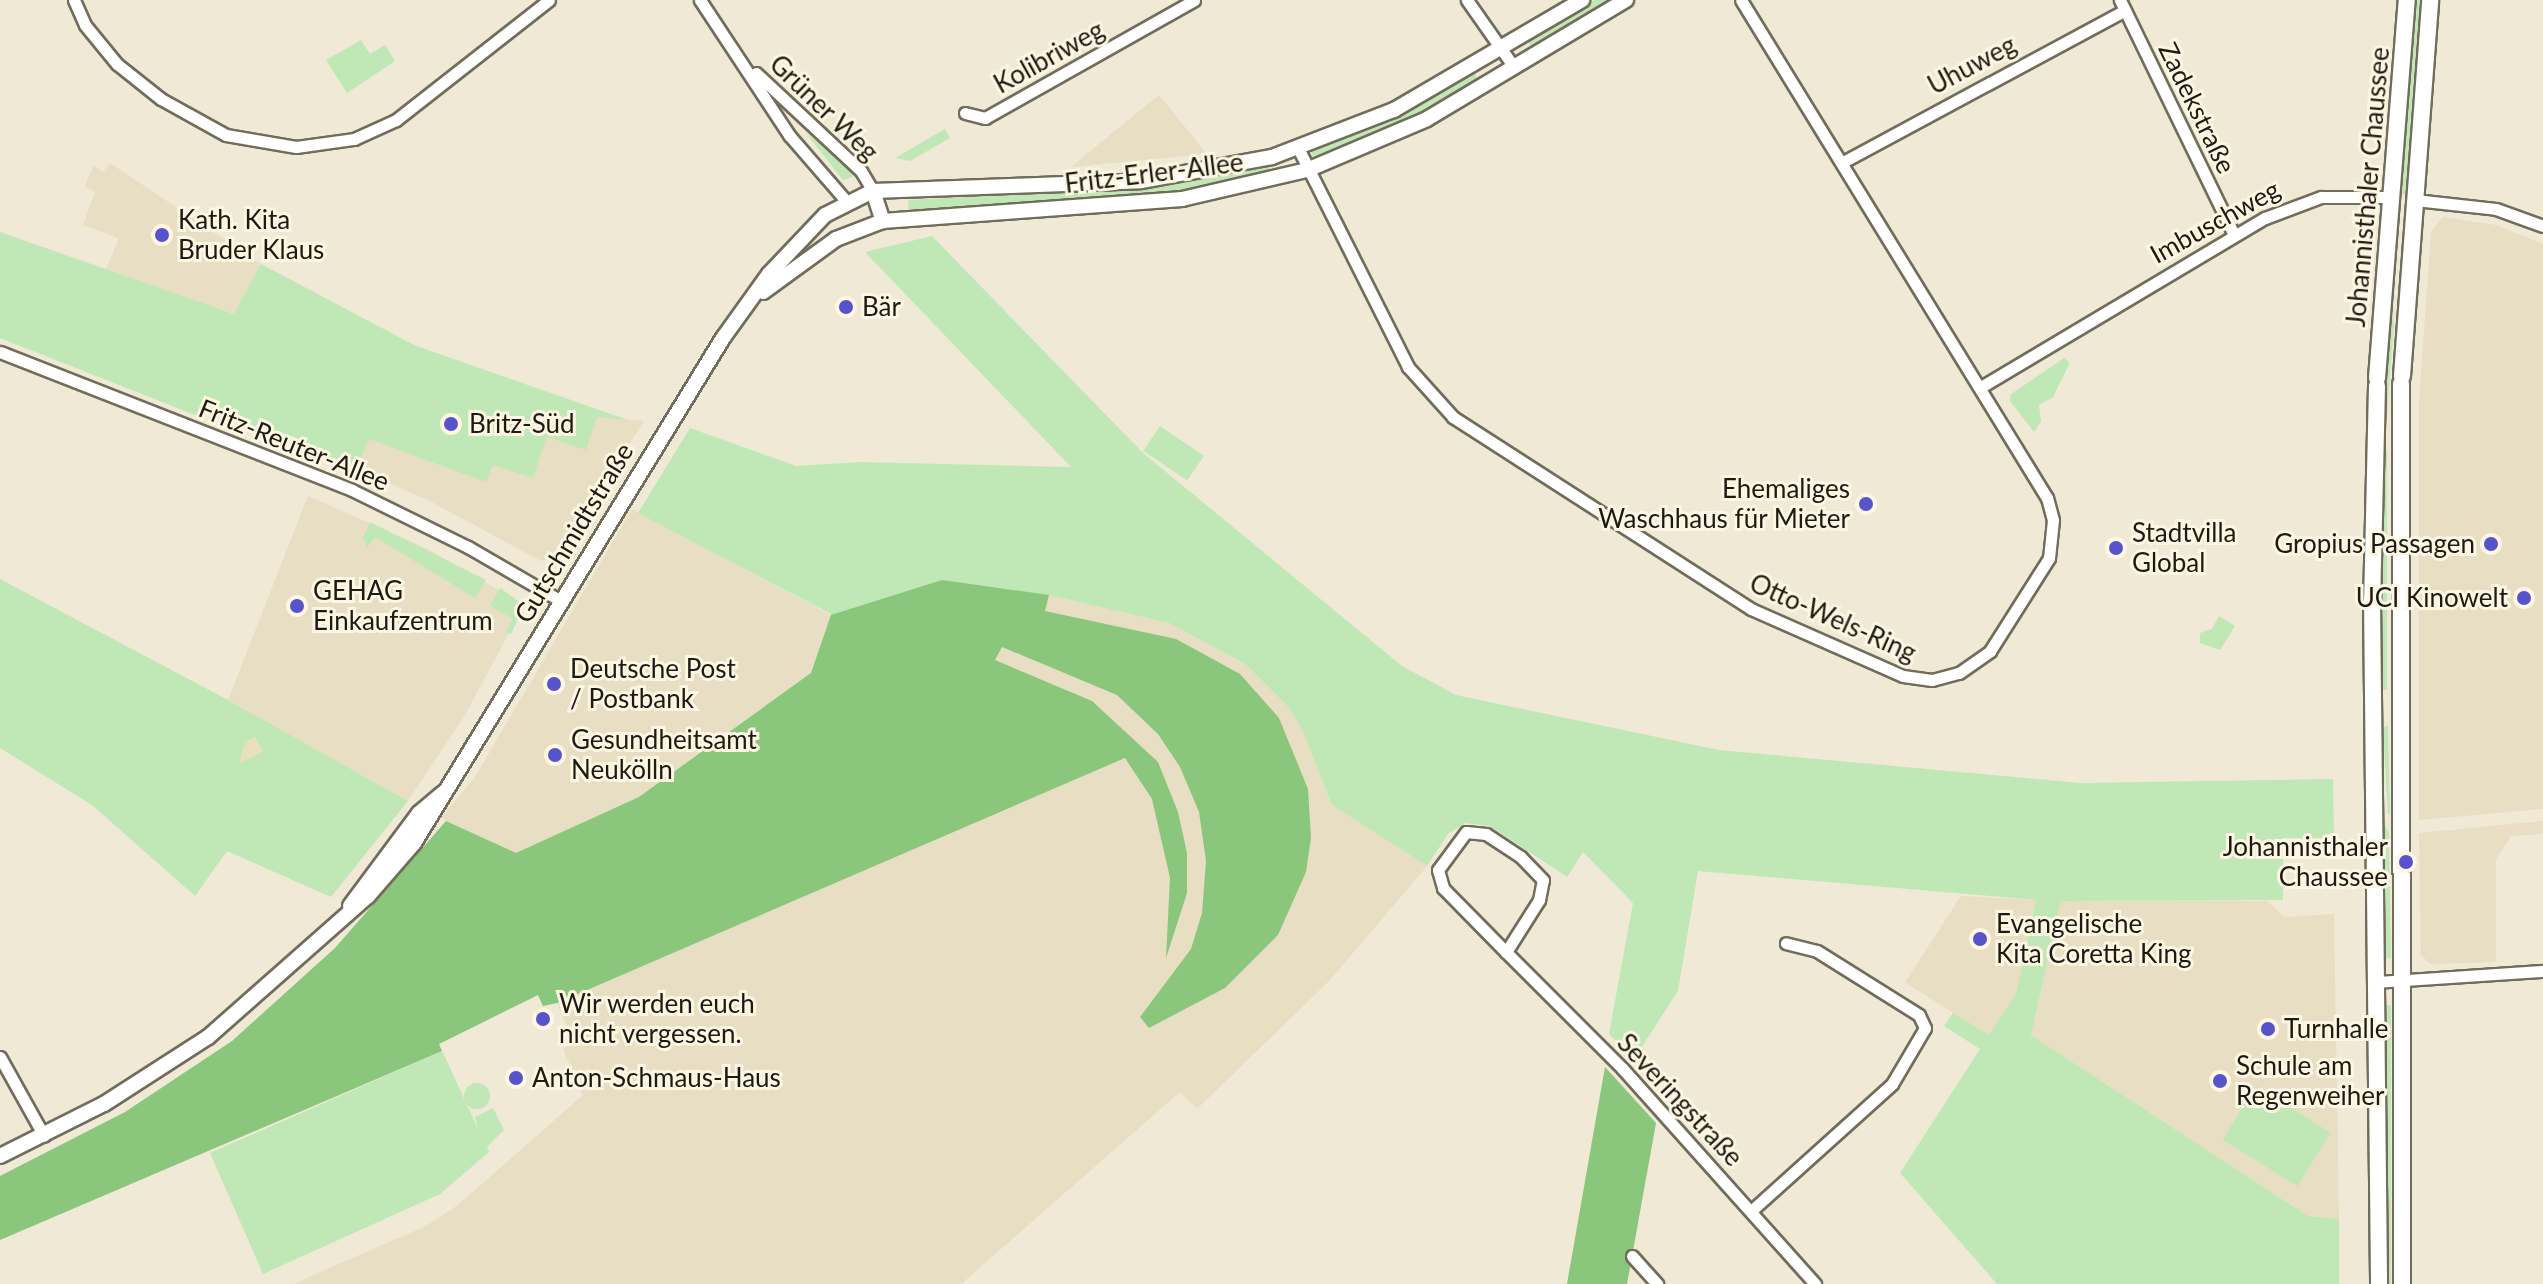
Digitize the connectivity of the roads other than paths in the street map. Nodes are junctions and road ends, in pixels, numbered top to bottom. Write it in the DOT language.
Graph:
graph roads {
  1 [pos="74,0"];
  2 [pos="549,0"];
  3 [pos="1194,0"];
  4 [pos="1467,0"];
  5 [pos="1582,0"];
  6 [pos="1626,0"];
  7 [pos="1741,0"];
  8 [pos="2407,0"];
  9 [pos="2430,0"];
  10 [pos="705,2"];
  11 [pos="2122,5"];
  12 [pos="1501,49"];
  13 [pos="742,59"];
  14 [pos="1514,67"];
  15 [pos="965,113"];
  16 [pos="1298,148"];
  17 [pos="1843,162"];
  18 [pos="1307,170"];
  19 [pos="873,191"];
  20 [pos="2389,197"];
  21 [pos="2415,200"];
  22 [pos="847,202"];
  23 [pos="883,221"];
  24 [pos="2543,226"];
  25 [pos="860,227"];
  26 [pos="2234,235"];
  27 [pos="750,302"];
  28 [pos="0,352"];
  29 [pos="1981,387"];
  30 [pos="561,601"];
  31 [pos="1786,943"];
  32 [pos="1506,952"];
  33 [pos="2543,971"];
  34 [pos="2400,981"];
  35 [pos="2376,982"];
  36 [pos="0,1057"];
  37 [pos="44,1136"];
  38 [pos="0,1156"];
  39 [pos="1751,1211"];
  40 [pos="1632,1256"];
  41 [pos="1657,1284"];
  42 [pos="1815,1284"];
  43 [pos="2379,1284"];
  44 [pos="2402,1284"];
  1 -- 2 [label="street"];
  3 -- 15 [label="street, Kolibriweg"];
  4 -- 12 [label="street"];
  5 -- 12 [label="street, Fritz-Erler-Allee"];
  6 -- 14 [label="street, Fritz-Erler-Allee"];
  7 -- 17 [label="street, Otto-Wels-Ring"];
  8 -- 20 [label="main road, Johannisthaler Chaussee"];
  9 -- 21 [label="main road, Johannisthaler Chaussee"];
  10 -- 13 [label="street, Grüner Weg"];
  11 -- 17 [label="street, Uhuweg"];
  11 -- 26 [label="street, Zadekstraße"];
  12 -- 14 [label="street"];
  12 -- 16 [label="street, Fritz-Erler-Allee"];
  13 -- 19 [label="street, Grüner Weg"];
  13 -- 22 [label="street, Grüner Weg"];
  14 -- 18 [label="street, Fritz-Erler-Allee"];
  16 -- 18 [label="street, Otto-Wels-Ring"];
  16 -- 19 [label="street, Fritz-Erler-Allee"];
  17 -- 29 [label="street, Otto-Wels-Ring"];
  18 -- 23 [label="street, Fritz-Erler-Allee"];
  18 -- 29 [label="street, Otto-Wels-Ring"];
  19 -- 22 [label="street, Fritz-Erler-Allee"];
  19 -- 23 [label="street"];
  20 -- 21 [label="main road, Imbuschweg"];
  20 -- 26 [label="street, Imbuschweg"];
  20 -- 35 [label="main road, Johannisthaler Chaussee"];
  21 -- 24 [label="street, Imbuschweg"];
  21 -- 34 [label="main road, Johannisthaler Chaussee"];
  22 -- 25 [label="street"];
  22 -- 27 [label="street, Gutschmidtstraße"];
  23 -- 25 [label="street, Fritz-Erler-Allee"];
  25 -- 27 [label="street, Gutschmidtstraße"];
  26 -- 29 [label="street, Imbuschweg"];
  27 -- 30 [label="street, Gutschmidtstraße"];
  28 -- 30 [label="street, Fritz-Reuter-Allee"];
  30 -- 37 [label="street, Gutschmidtstraße"];
  31 -- 39 [label="street"];
  32 -- 32 [label="street, Severingstraße"];
  32 -- 39 [label="street, Severingstraße"];
  33 -- 34 [label="street"];
  34 -- 35 [label="street"];
  34 -- 44 [label="main road, Johannisthaler Chaussee"];
  35 -- 43 [label="main road, Johannisthaler Chaussee"];
  36 -- 37 [label="street"];
  37 -- 38 [label="street, Gutschmidtstraße"];
  39 -- 42 [label="street, Severingstraße"];
  40 -- 41 [label="street"];
}
